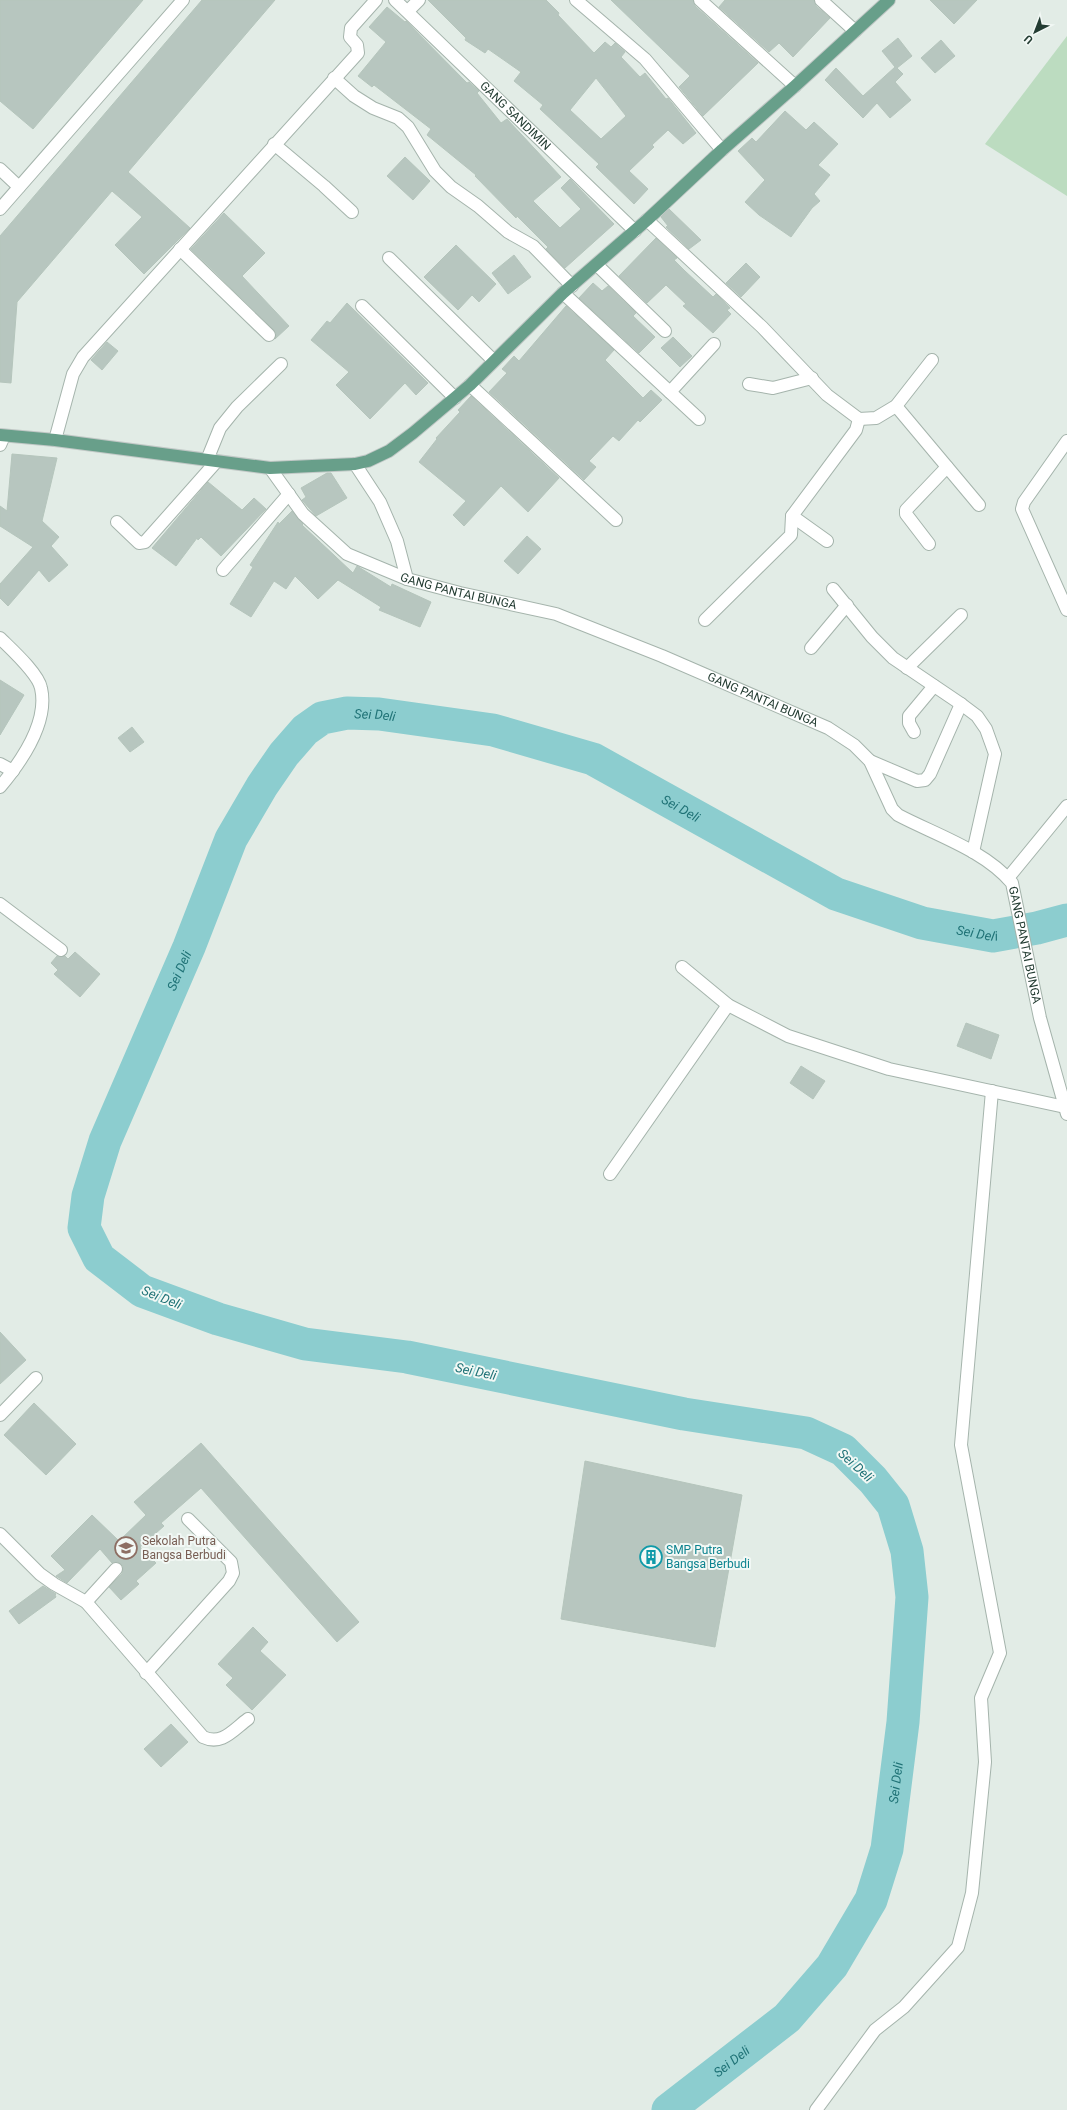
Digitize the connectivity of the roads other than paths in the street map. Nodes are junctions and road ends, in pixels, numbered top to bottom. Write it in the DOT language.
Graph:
graph roads {
  1 [pos="183,0"];
  2 [pos="376,0"];
  3 [pos="395,0"];
  4 [pos="418,0"];
  5 [pos="576,0"];
  6 [pos="700,0"];
  7 [pos="821,0"];
  8 [pos="889,0"];
  9 [pos="408,11"];
  10 [pos="855,31"];
  11 [pos="334,78"];
  12 [pos="795,86"];
  13 [pos="274,144"];
  14 [pos="722,150"];
  15 [pos="0,169"];
  16 [pos="19,187"];
  17 [pos="0,209"];
  18 [pos="352,212"];
  19 [pos="647,220"];
  20 [pos="635,231"];
  21 [pos="180,249"];
  22 [pos="389,258"];
  23 [pos="597,265"];
  24 [pos="568,289"];
  25 [pos="362,306"];
  26 [pos="665,331"];
  27 [pos="269,335"];
  28 [pos="714,344"];
  29 [pos="493,360"];
  30 [pos="932,360"];
  31 [pos="282,364"];
  32 [pos="812,378"];
  33 [pos="749,384"];
  34 [pos="470,385"];
  35 [pos="670,392"];
  36 [pos="455,398"];
  37 [pos="896,406"];
  38 [pos="859,419"];
  39 [pos="699,420"];
  40 [pos="1,439"];
  41 [pos="55,440"];
  42 [pos="1067,441"];
  43 [pos="211,461"];
  44 [pos="355,464"];
  45 [pos="947,467"];
  46 [pos="270,468"];
  47 [pos="289,494"];
  48 [pos="979,505"];
  49 [pos="792,516"];
  50 [pos="616,520"];
  51 [pos="117,522"];
  52 [pos="827,541"];
  53 [pos="929,544"];
  54 [pos="224,570"];
  55 [pos="407,579"];
  56 [pos="833,589"];
  57 [pos="847,605"];
  58 [pos="1067,610"];
  59 [pos="961,616"];
  60 [pos="705,620"];
  61 [pos="0,638"];
  62 [pos="811,648"];
  63 [pos="907,668"];
  64 [pos="934,686"];
  65 [pos="961,704"];
  66 [pos="914,732"];
  67 [pos="870,761"];
  68 [pos="0,764"];
  69 [pos="13,771"];
  70 [pos="0,787"];
  71 [pos="1067,806"];
  72 [pos="973,852"];
  73 [pos="1008,878"];
  74 [pos="0,904"];
  75 [pos="61,950"];
  76 [pos="682,967"];
  77 [pos="728,1005"];
  78 [pos="992,1091"];
  79 [pos="1066,1111"];
  80 [pos="610,1174"];
  81 [pos="36,1378"];
  82 [pos="0,1415"];
  83 [pos="188,1519"];
  84 [pos="0,1534"];
  85 [pos="116,1569"];
  86 [pos="86,1602"];
  87 [pos="146,1673"];
  88 [pos="248,1718"];
  89 [pos="816,2110"];
  1 -- 16 [label="street"];
  2 -- 11 [label="street"];
  3 -- 9 [label="street, GANG SANDIMIN"];
  4 -- 9 [label="street"];
  5 -- 14 [label="street"];
  6 -- 12 [label="street"];
  7 -- 10 [label="street"];
  8 -- 10 [label="main road"];
  9 -- 20 [label="street, GANG SANDIMIN"];
  10 -- 12 [label="main road"];
  11 -- 13 [label="street"];
  11 -- 24 [label="street"];
  12 -- 14 [label="main road"];
  13 -- 18 [label="street"];
  13 -- 21 [label="street"];
  14 -- 19 [label="main road"];
  15 -- 16 [label="street"];
  16 -- 17 [label="street"];
  19 -- 20 [label="main road"];
  19 -- 32 [label="street"];
  20 -- 23 [label="main road"];
  21 -- 27 [label="street"];
  21 -- 41 [label="street"];
  22 -- 29 [label="street"];
  23 -- 24 [label="main road"];
  23 -- 26 [label="street"];
  24 -- 29 [label="main road"];
  24 -- 35 [label="street"];
  25 -- 36 [label="street"];
  28 -- 35 [label="street"];
  29 -- 34 [label="main road"];
  30 -- 37 [label="street"];
  31 -- 43 [label="street"];
  32 -- 33 [label="street"];
  32 -- 38 [label="street"];
  34 -- 36 [label="main road"];
  34 -- 50 [label="street"];
  35 -- 39 [label="street"];
  36 -- 44 [label="main road"];
  37 -- 38 [label="street"];
  37 -- 45 [label="street"];
  38 -- 49 [label="street"];
  40 -- 41 [label="main road"];
  41 -- 43 [label="main road"];
  42 -- 58 [label="street"];
  43 -- 46 [label="main road"];
  43 -- 51 [label="street"];
  44 -- 46 [label="main road"];
  44 -- 55 [label="street"];
  45 -- 48 [label="street"];
  45 -- 53 [label="street"];
  46 -- 47 [label="street, GANG PANTAI BUNGA"];
  47 -- 54 [label="street"];
  47 -- 55 [label="street, GANG PANTAI BUNGA"];
  49 -- 52 [label="street"];
  49 -- 60 [label="street"];
  55 -- 67 [label="street, GANG PANTAI BUNGA"];
  56 -- 57 [label="street"];
  57 -- 62 [label="street"];
  57 -- 63 [label="street"];
  59 -- 63 [label="street"];
  61 -- 69 [label="street"];
  63 -- 64 [label="street"];
  64 -- 65 [label="street"];
  64 -- 66 [label="street"];
  65 -- 67 [label="street"];
  65 -- 72 [label="street"];
  67 -- 72 [label="street, GANG PANTAI BUNGA"];
  68 -- 69 [label="street"];
  69 -- 70 [label="street"];
  71 -- 73 [label="street"];
  72 -- 73 [label="street, GANG PANTAI BUNGA"];
  73 -- 79 [label="street, GANG PANTAI BUNGA"];
  74 -- 75 [label="street"];
  76 -- 77 [label="street"];
  77 -- 78 [label="street"];
  77 -- 80 [label="street"];
  78 -- 79 [label="street"];
  78 -- 89 [label="street"];
  81 -- 82 [label="street"];
  83 -- 87 [label="street"];
  84 -- 86 [label="street"];
  85 -- 86 [label="street"];
  86 -- 87 [label="street"];
  87 -- 88 [label="street"];
}
